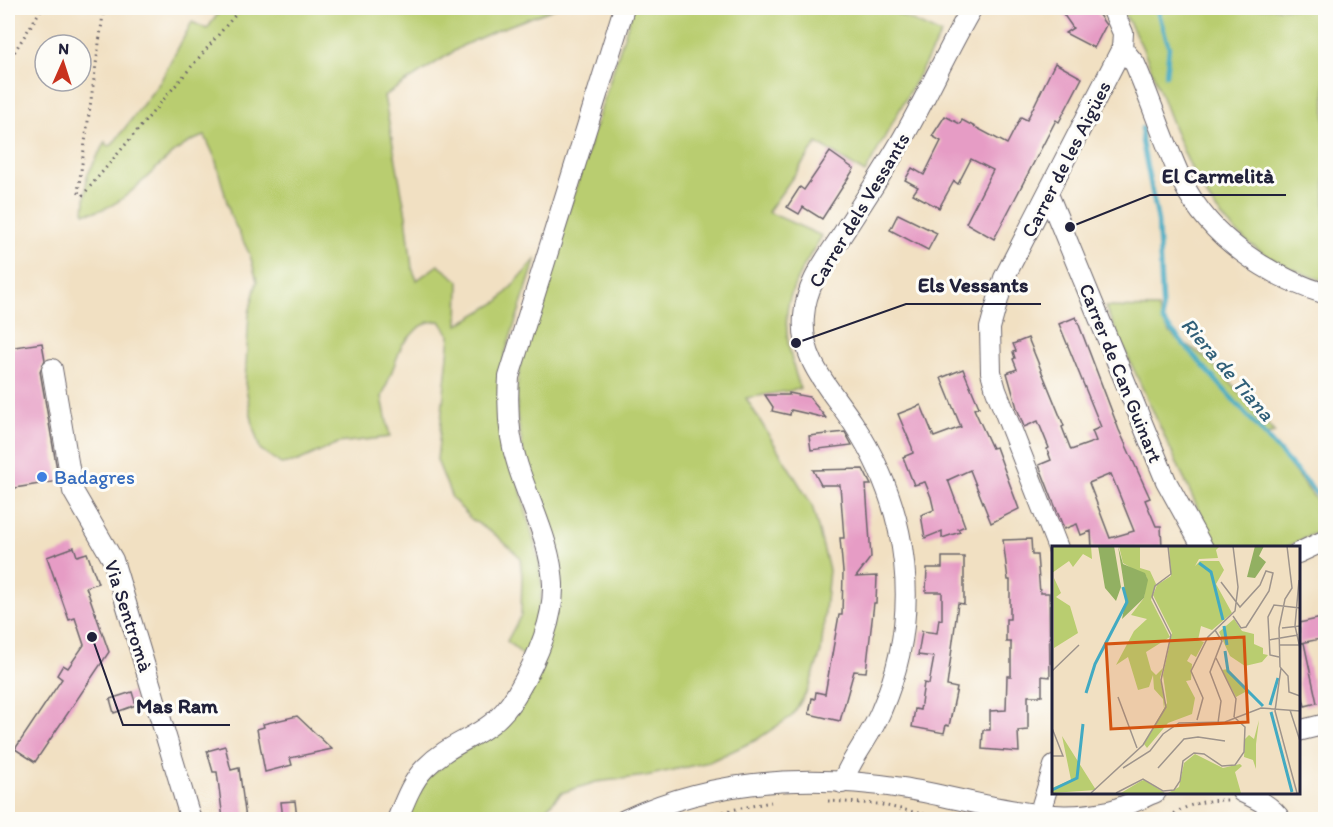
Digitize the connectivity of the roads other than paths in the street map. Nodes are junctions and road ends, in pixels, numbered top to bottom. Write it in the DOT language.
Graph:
graph roads {
  1 [pos="624,8"];
  2 [pos="972,8"];
  3 [pos="1112,8"];
  4 [pos="1122,48"];
  5 [pos="1048,194"];
  6 [pos="1326,294"];
  7 [pos="52,369"];
  8 [pos="1326,540"];
  9 [pos="1057,546"];
  10 [pos="1202,546"];
  11 [pos="1300,553"];
  12 [pos="1326,724"];
  13 [pos="1300,731"];
  14 [pos="1052,773"];
  15 [pos="842,783"];
  16 [pos="1151,794"];
  17 [pos="1239,797"];
  18 [pos="1039,815"];
  19 [pos="1080,817"];
  20 [pos="191,819"];
  21 [pos="397,819"];
  22 [pos="626,819"];
  23 [pos="1281,819"];
  1 -- 21 [label="street"];
  2 -- 15 [label="street, Carrer dels Vessants"];
  3 -- 4 [label="street"];
  4 -- 5 [label="street, Carrer de les Aigües"];
  4 -- 6 [label="street"];
  5 -- 9 [label="street, Carrer de les Aigües"];
  5 -- 10 [label="street, Carrer de Can Guinart"];
  7 -- 20 [label="street, Via Sentromà"];
  8 -- 11 [label="street"];
  12 -- 13 [label="street"];
  14 -- 18 [label="street"];
  15 -- 18 [label="street"];
  15 -- 22 [label="street"];
  16 -- 19 [label="street"];
  17 -- 23 [label="street"];
  18 -- 19 [label="street"];
}
